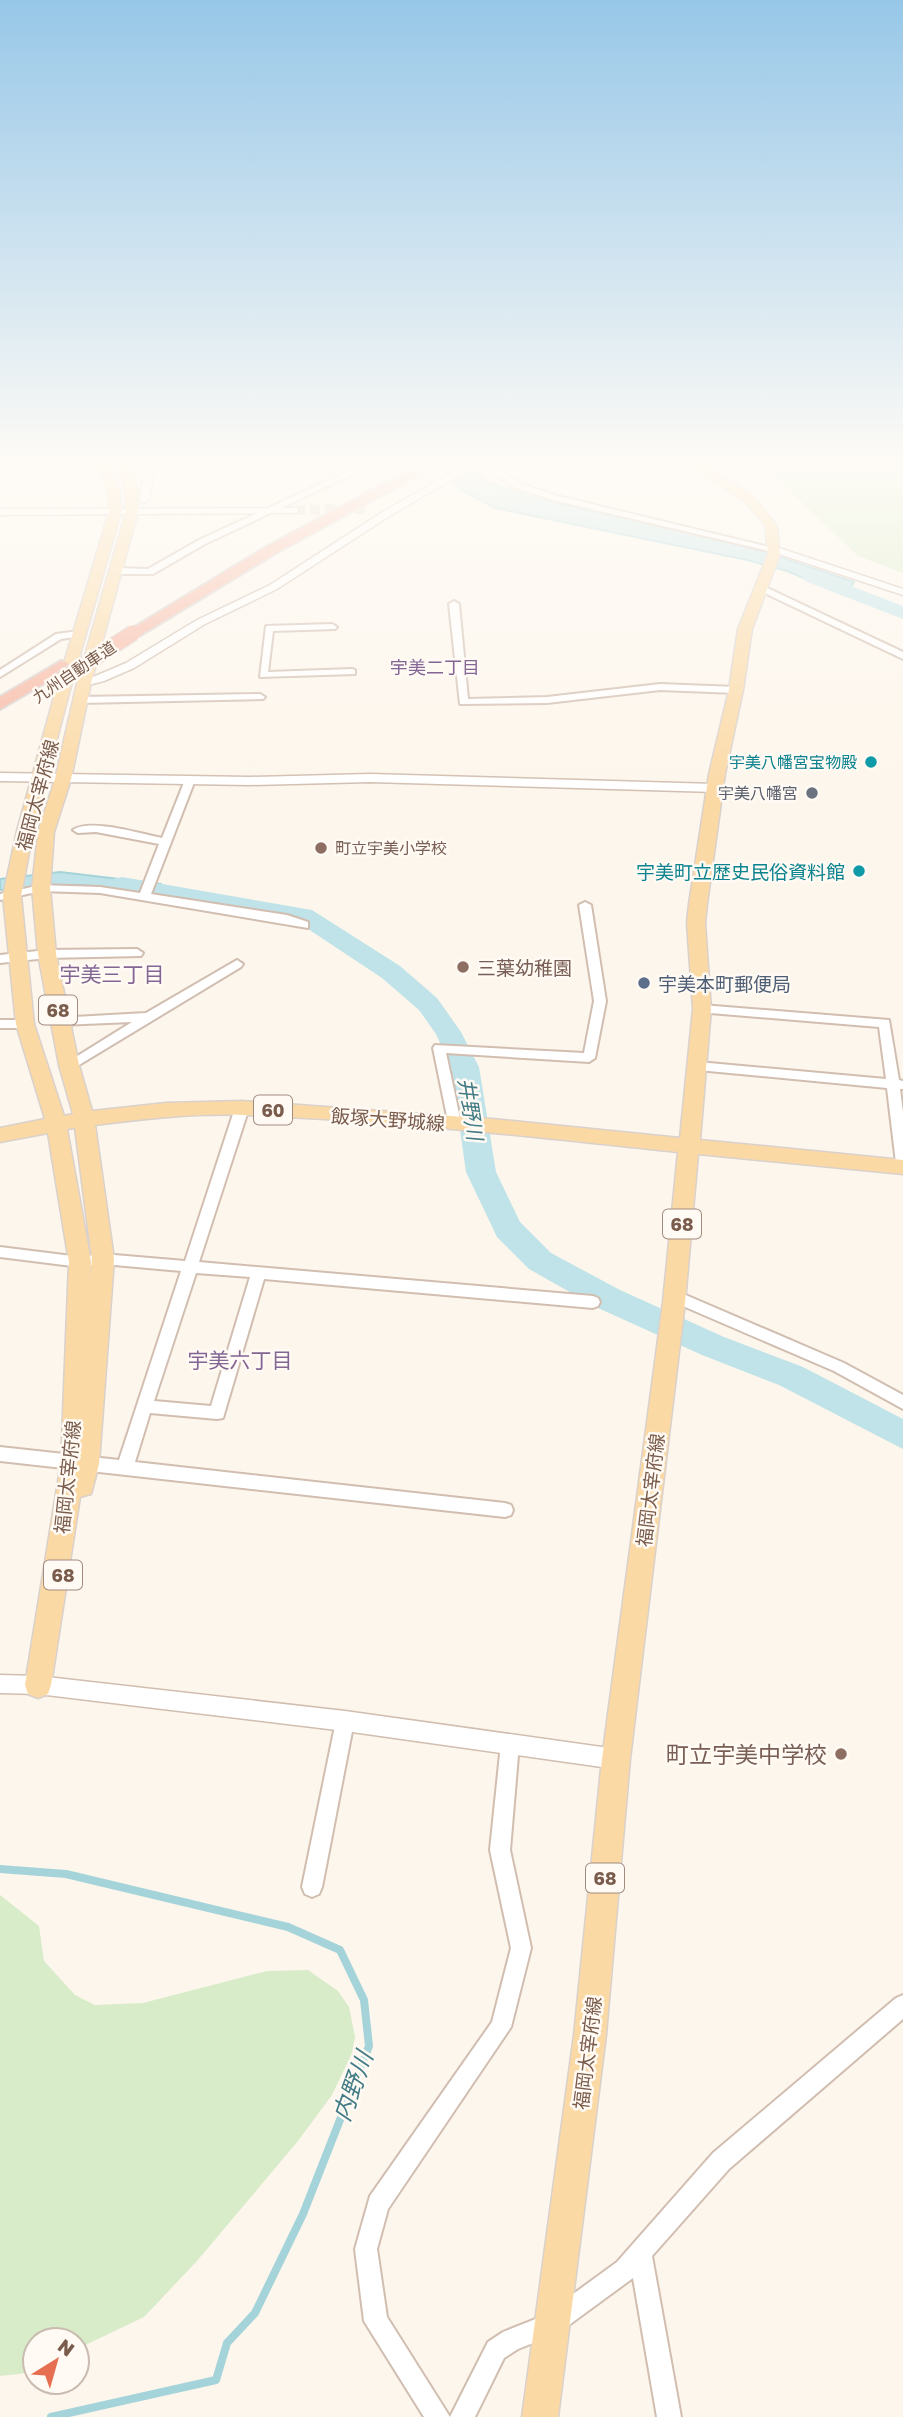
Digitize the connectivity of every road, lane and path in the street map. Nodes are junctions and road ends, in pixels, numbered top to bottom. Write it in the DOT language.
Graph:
graph roads {
  1 [pos="116,571"];
  2 [pos="97,572"];
  3 [pos="232,572"];
  4 [pos="299,572"];
  5 [pos="765,572"];
  6 [pos="829,572"];
  7 [pos="759,587"];
  8 [pos="903,592"];
  9 [pos="454,604"];
  10 [pos="332,627"];
  11 [pos="79,634"];
  12 [pos="903,656"];
  13 [pos="352,672"];
  14 [pos="0,674"];
  15 [pos="59,674"];
  16 [pos="83,683"];
  17 [pos="736,690"];
  18 [pos="260,697"];
  19 [pos="80,700"];
  20 [pos="0,704"];
  21 [pos="0,721"];
  22 [pos="0,777"];
  23 [pos="41,779"];
  24 [pos="63,779"];
  25 [pos="190,780"];
  26 [pos="715,788"];
  27 [pos="78,830"];
  28 [pos="165,842"];
  29 [pos="41,888"];
  30 [pos="6,896"];
  31 [pos="145,896"];
  32 [pos="585,905"];
  33 [pos="304,925"];
  34 [pos="137,953"];
  35 [pos="47,954"];
  36 [pos="9,959"];
  37 [pos="237,964"];
  38 [pos="702,1009"];
  39 [pos="152,1017"];
  40 [pos="60,1021"];
  41 [pos="0,1024"];
  42 [pos="25,1024"];
  43 [pos="69,1065"];
  44 [pos="698,1066"];
  45 [pos="899,1085"];
  46 [pos="242,1108"];
  47 [pos="84,1119"];
  48 [pos="56,1123"];
  49 [pos="458,1124"];
  50 [pos="0,1135"];
  51 [pos="690,1146"];
  52 [pos="903,1165"];
  53 [pos="0,1252"];
  54 [pos="103,1259"];
  55 [pos="80,1262"];
  56 [pos="190,1266"];
  57 [pos="259,1272"];
  58 [pos="674,1299"];
  59 [pos="593,1302"];
  60 [pos="903,1403"];
  61 [pos="144,1406"];
  62 [pos="0,1454"];
  63 [pos="80,1463"];
  64 [pos="125,1467"];
  65 [pos="505,1510"];
  66 [pos="0,1684"];
  67 [pos="38,1685"];
  68 [pos="345,1721"];
  69 [pos="510,1744"];
  70 [pos="616,1759"];
  71 [pos="312,1887"];
  72 [pos="903,2005"];
  73 [pos="640,2253"];
  74 [pos="550,2325"];
  75 [pos="438,2417"];
  76 [pos="462,2417"];
  77 [pos="540,2417"];
  78 [pos="669,2417"];
  1 -- 16 [label="main road, 福岡太宰府線 / 68"];
  2 -- 11 [label="main road, 福岡太宰府線 / 68"];
  3 -- 15 [label="highway, 九州自動車道, bridge"];
  4 -- 16 [label="street"];
  5 -- 7 [label="main road, 福岡太宰府線 / 68"];
  6 -- 8 [label="street"];
  7 -- 12 [label="street"];
  7 -- 17 [label="main road, 福岡太宰府線 / 68"];
  9 -- 17 [label="street"];
  10 -- 13 [label="street"];
  11 -- 14 [label="street"];
  11 -- 23 [label="main road, 福岡太宰府線 / 68"];
  15 -- 20 [label="highway, 九州自動車道"];
  15 -- 21 [label="highway, 九州自動車道"];
  16 -- 19 [label="main road, 福岡太宰府線 / 68"];
  17 -- 26 [label="main road, 福岡太宰府線 / 68"];
  18 -- 19 [label="street"];
  19 -- 24 [label="main road, 福岡太宰府線 / 68"];
  22 -- 23 [label="street"];
  23 -- 24 [label="street"];
  23 -- 30 [label="main road, 福岡太宰府線 / 68"];
  24 -- 25 [label="street"];
  24 -- 29 [label="main road, 福岡太宰府線 / 68"];
  25 -- 26 [label="street"];
  25 -- 28 [label="street"];
  26 -- 38 [label="main road, 福岡太宰府線 / 68"];
  27 -- 28 [label="street"];
  28 -- 31 [label="street"];
  29 -- 30 [label="street"];
  29 -- 31 [label="street"];
  29 -- 35 [label="main road, 福岡太宰府線 / 68"];
  30 -- 36 [label="main road, 福岡太宰府線 / 68"];
  31 -- 33 [label="street"];
  32 -- 49 [label="street"];
  34 -- 35 [label="street"];
  35 -- 36 [label="street"];
  35 -- 40 [label="main road, 福岡太宰府線 / 68"];
  36 -- 42 [label="main road, 福岡太宰府線 / 68"];
  37 -- 39 [label="street"];
  38 -- 44 [label="main road, 福岡太宰府線 / 68"];
  38 -- 45 [label="street"];
  39 -- 40 [label="street"];
  39 -- 43 [label="street"];
  40 -- 43 [label="main road, 福岡太宰府線 / 68"];
  41 -- 42 [label="street"];
  42 -- 48 [label="main road, 福岡太宰府線 / 68"];
  43 -- 47 [label="main road, 福岡太宰府線 / 68"];
  44 -- 45 [label="street"];
  44 -- 51 [label="main road, 福岡太宰府線 / 68"];
  45 -- 52 [label="street"];
  46 -- 47 [label="main road, 飯塚大野城線 / 60"];
  46 -- 49 [label="main road, 飯塚大野城線 / 60"];
  46 -- 56 [label="street"];
  47 -- 48 [label="main road, 飯塚大野城線 / 60"];
  47 -- 54 [label="main road, 福岡太宰府線 / 68"];
  48 -- 50 [label="main road, 飯塚大野城線 / 60"];
  48 -- 55 [label="main road, 福岡太宰府線 / 68"];
  49 -- 51 [label="main road, 飯塚大野城線 / 60"];
  51 -- 52 [label="main road, 飯塚大野城線 / 60"];
  51 -- 58 [label="main road, 福岡太宰府線 / 68"];
  53 -- 55 [label="street"];
  54 -- 55 [label="street"];
  54 -- 56 [label="street"];
  54 -- 63 [label="main road, 福岡太宰府線 / 68"];
  55 -- 63 [label="main road, 福岡太宰府線 / 68"];
  56 -- 57 [label="street"];
  56 -- 61 [label="street"];
  57 -- 59 [label="street"];
  57 -- 61 [label="street"];
  58 -- 60 [label="street"];
  58 -- 70 [label="main road, 福岡太宰府線 / 68"];
  61 -- 64 [label="street"];
  62 -- 63 [label="street"];
  63 -- 64 [label="street"];
  63 -- 67 [label="main road, 福岡太宰府線 / 68"];
  64 -- 65 [label="street"];
  66 -- 67 [label="street"];
  67 -- 68 [label="street"];
  68 -- 69 [label="street"];
  68 -- 71 [label="street"];
  69 -- 70 [label="street"];
  69 -- 75 [label="street"];
  70 -- 74 [label="main road, 福岡太宰府線 / 68"];
  72 -- 73 [label="street"];
  73 -- 74 [label="street"];
  73 -- 78 [label="street"];
  74 -- 76 [label="street"];
  74 -- 77 [label="main road, 福岡太宰府線 / 68"];
}
